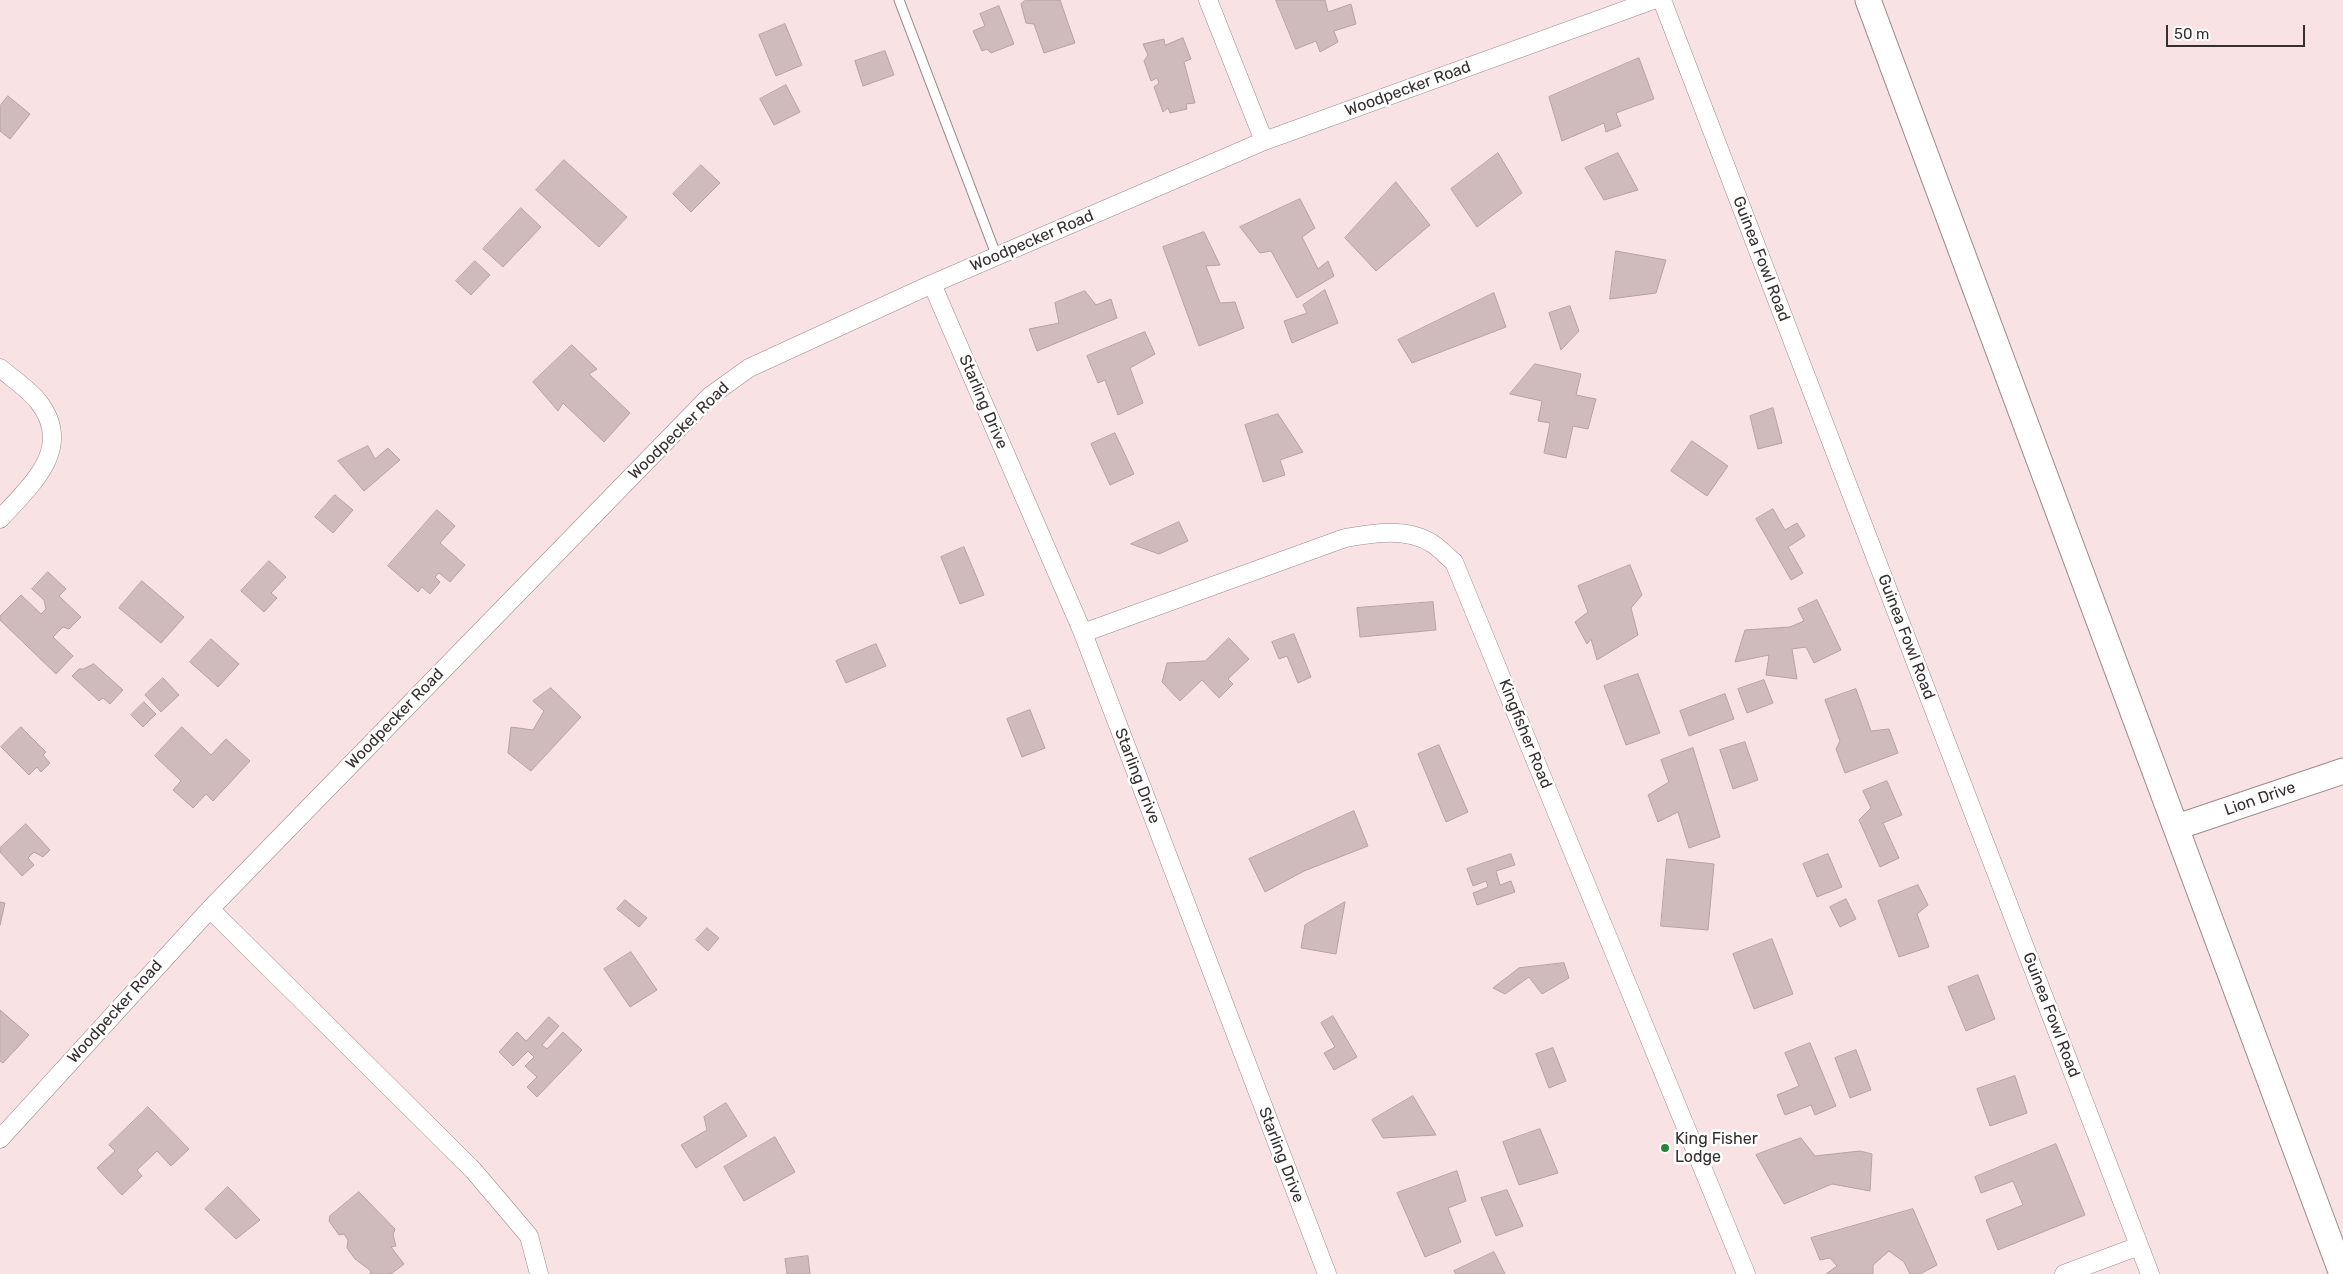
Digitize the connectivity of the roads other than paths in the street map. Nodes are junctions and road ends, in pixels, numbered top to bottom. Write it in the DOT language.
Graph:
graph roads {
  1 [pos="899,0"];
  2 [pos="1208,0"];
  3 [pos="1653,0"];
  4 [pos="1662,0"];
  5 [pos="1868,0"];
  6 [pos="1264,141"];
  7 [pos="997,257"];
  8 [pos="932,284"];
  9 [pos="0,368"];
  10 [pos="0,519"];
  11 [pos="1083,633"];
  12 [pos="2343,771"];
  13 [pos="2177,827"];
  14 [pos="210,909"];
  15 [pos="0,1139"];
  16 [pos="2139,1246"];
  17 [pos="539,1274"];
  18 [pos="1327,1274"];
  19 [pos="1746,1274"];
  20 [pos="2064,1274"];
  21 [pos="2150,1274"];
  22 [pos="2342,1274"];
  1 -- 7 [label="lane"];
  2 -- 6 [label="street"];
  3 -- 6 [label="street, Woodpecker Road"];
  4 -- 16 [label="street, Guinea Fowl Road"];
  5 -- 13 [label="street"];
  6 -- 7 [label="street, Woodpecker Road"];
  7 -- 8 [label="street, Woodpecker Road"];
  8 -- 11 [label="street, Starling Drive"];
  8 -- 14 [label="street, Woodpecker Road"];
  9 -- 10 [label="street"];
  11 -- 18 [label="street, Starling Drive"];
  11 -- 19 [label="street, Kingfisher Road"];
  12 -- 13 [label="street, Lion Drive"];
  13 -- 22 [label="street"];
  14 -- 15 [label="street, Woodpecker Road"];
  14 -- 17 [label="street"];
  16 -- 20 [label="street"];
  16 -- 21 [label="street, Guinea Fowl Road"];
}
